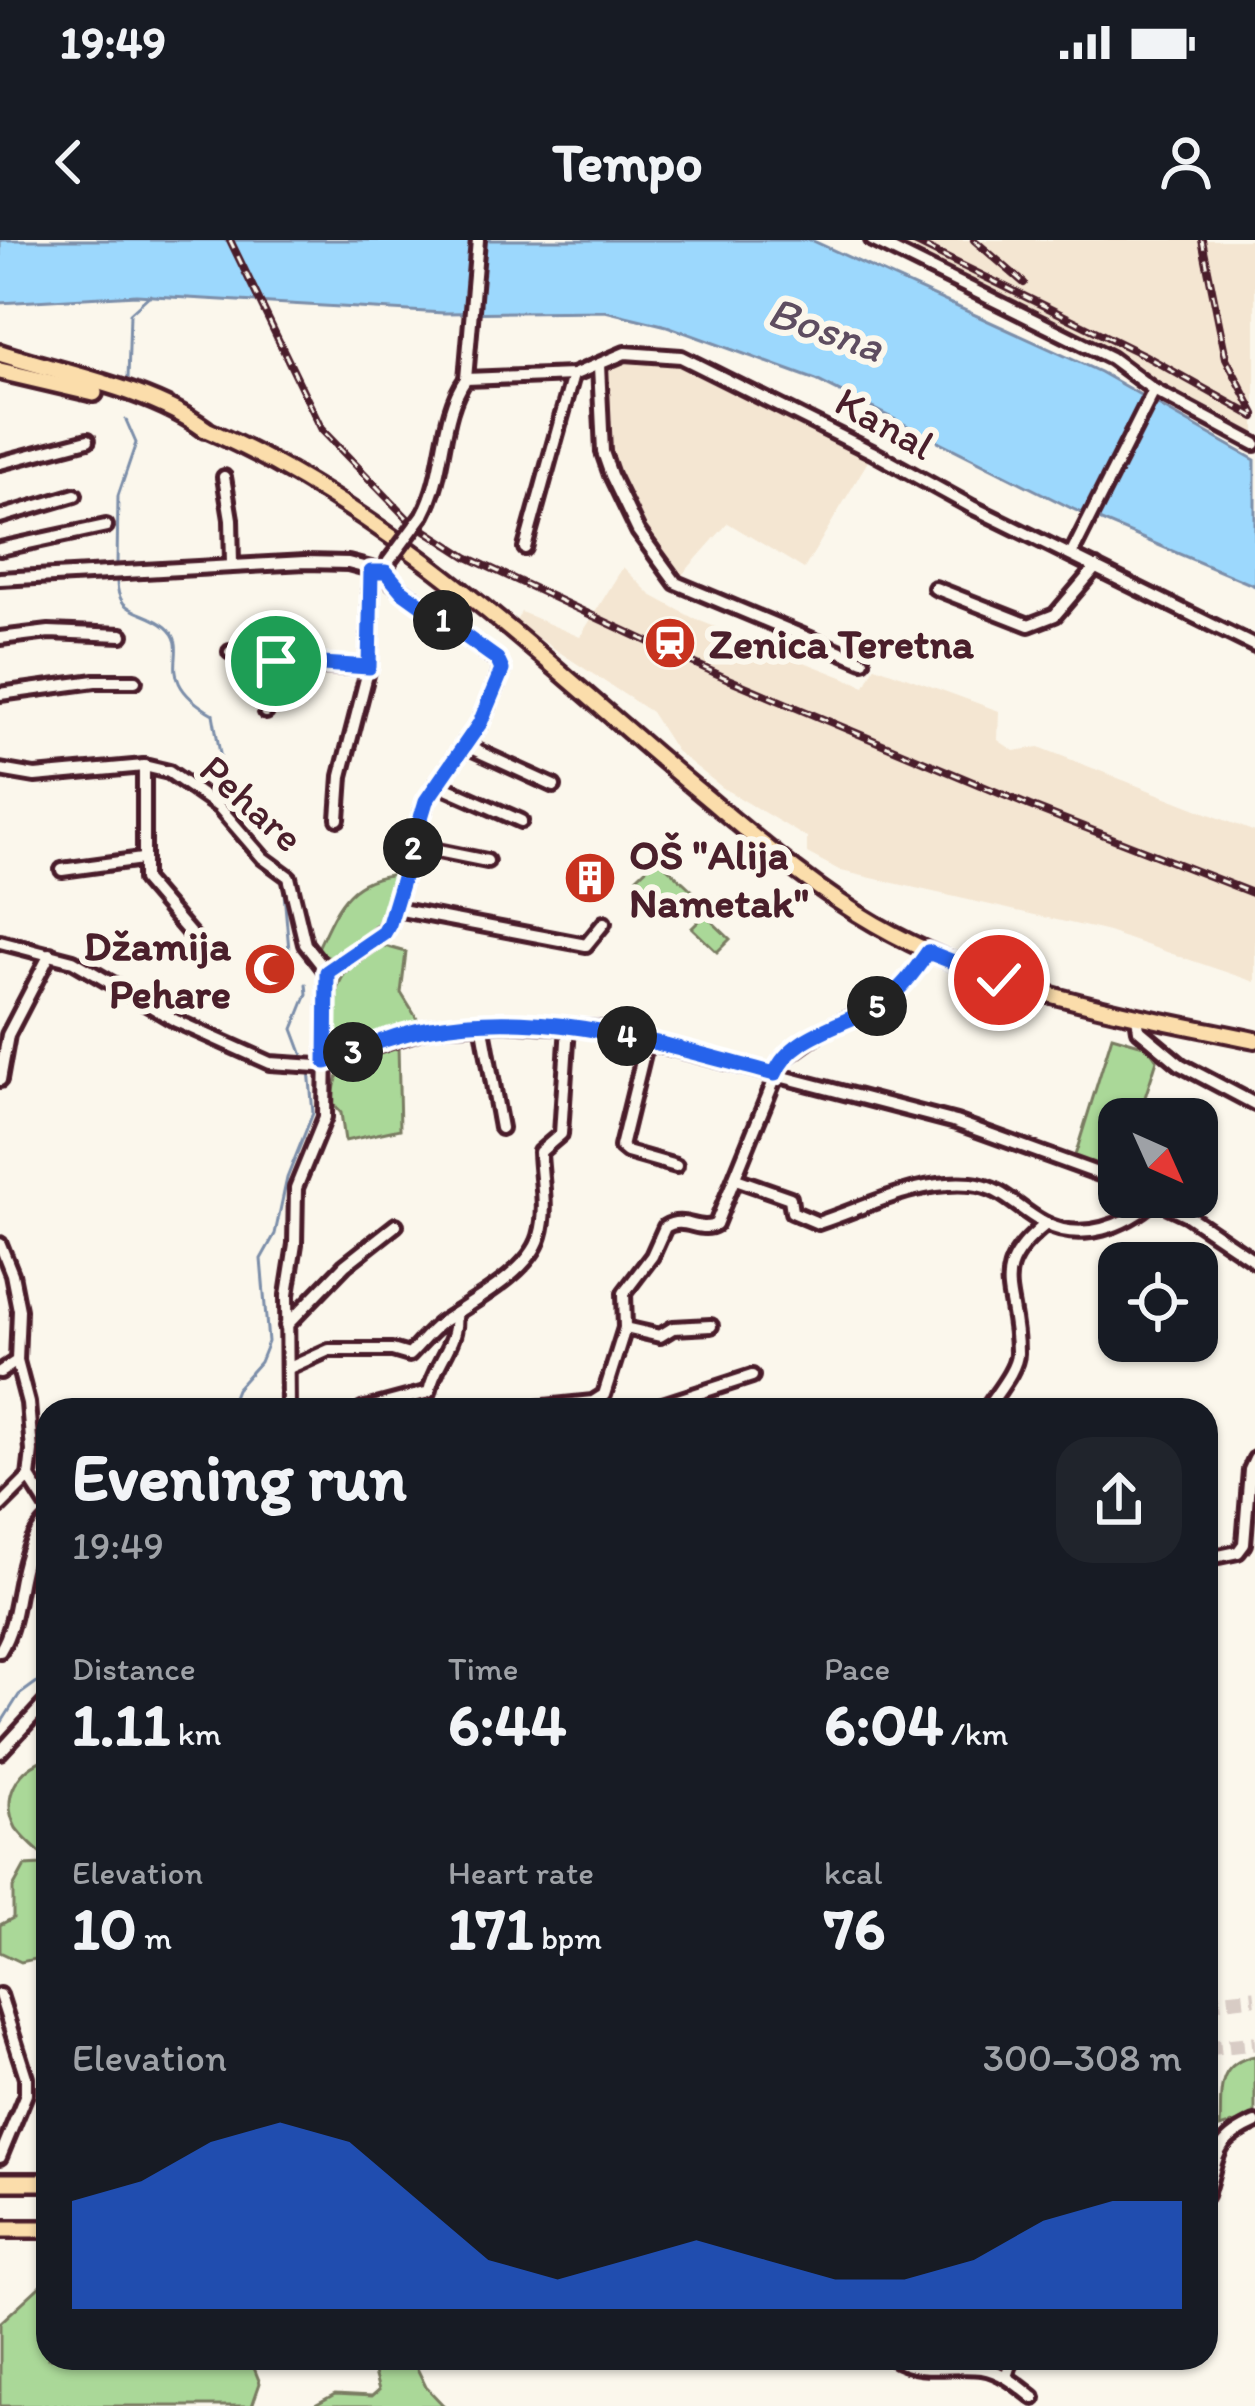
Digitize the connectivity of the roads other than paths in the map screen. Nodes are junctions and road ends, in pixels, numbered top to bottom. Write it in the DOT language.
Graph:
graph roads {
  1 [pos="478,240"];
  2 [pos="872,240"];
  3 [pos="0,353"];
  4 [pos="599,365"];
  5 [pos="5,375"];
  6 [pos="573,375"];
  7 [pos="466,380"];
  8 [pos="1152,393"];
  9 [pos="205,430"];
  10 [pos="88,440"];
  11 [pos="1255,445"];
  12 [pos="0,463"];
  13 [pos="224,477"];
  14 [pos="75,495"];
  15 [pos="0,517"];
  16 [pos="106,526"];
  17 [pos="525,548"];
  18 [pos="0,549"];
  19 [pos="1072,555"];
  20 [pos="232,564"];
  21 [pos="388,567"];
  22 [pos="1096,567"];
  23 [pos="371,572"];
  24 [pos="0,579"];
  25 [pos="935,588"];
  26 [pos="122,635"];
  27 [pos="0,638"];
  28 [pos="1255,646"];
  29 [pos="230,652"];
  30 [pos="276,661"];
  31 [pos="863,661"];
  32 [pos="369,667"];
  33 [pos="135,682"];
  34 [pos="0,694"];
  35 [pos="266,712"];
  36 [pos="464,745"];
  37 [pos="144,766"];
  38 [pos="0,770"];
  39 [pos="437,784"];
  40 [pos="554,786"];
  41 [pos="338,819"];
  42 [pos="521,821"];
  43 [pos="413,846"];
  44 [pos="142,859"];
  45 [pos="487,861"];
  46 [pos="62,870"];
  47 [pos="396,909"];
  48 [pos="604,923"];
  49 [pos="193,938"];
  50 [pos="0,942"];
  51 [pos="928,952"];
  52 [pos="50,954"];
  53 [pos="327,972"];
  54 [pos="1137,1017"];
  55 [pos="482,1023"];
  56 [pos="568,1026"];
  57 [pos="1255,1040"];
  58 [pos="647,1041"];
  59 [pos="315,1065"];
  60 [pos="775,1074"];
  61 [pos="0,1078"];
  62 [pos="1255,1104"];
  63 [pos="501,1128"];
  64 [pos="676,1166"];
  65 [pos="1098,1173"];
  66 [pos="736,1179"];
  67 [pos="1121,1218"];
  68 [pos="1190,1218"];
  69 [pos="396,1225"];
  70 [pos="1046,1225"];
  71 [pos="0,1244"];
  72 [pos="1255,1262"];
  73 [pos="455,1315"];
  74 [pos="286,1326"];
  75 [pos="712,1326"];
  76 [pos="625,1328"];
  77 [pos="16,1361"];
  78 [pos="290,1368"];
  79 [pos="0,1372"];
  80 [pos="752,1376"];
  81 [pos="289,1398"];
  82 [pos="407,1398"];
  83 [pos="599,1398"];
  84 [pos="684,1398"];
  85 [pos="993,1398"];
  86 [pos="1255,1459"];
  87 [pos="29,1477"];
  88 [pos="36,1488"];
  89 [pos="0,1506"];
  90 [pos="36,1538"];
  91 [pos="1218,1556"];
  92 [pos="0,1651"];
  93 [pos="36,1713"];
  94 [pos="0,1752"];
  95 [pos="0,1995"];
  96 [pos="1255,2123"];
  97 [pos="1218,2150"];
  98 [pos="0,2157"];
  99 [pos="0,2182"];
  100 [pos="36,2182"];
  101 [pos="0,2229"];
  102 [pos="36,2229"];
  103 [pos="987,2370"];
  104 [pos="1008,2370"];
  105 [pos="1006,2377"];
  106 [pos="1034,2398"];
  1 -- 7 [label="street"];
  2 -- 8 [label="street"];
  3 -- 9 [label="highway"];
  4 -- 6 [label="street, Kanal"];
  4 -- 19 [label="street, Kanal"];
  4 -- 31 [label="street"];
  5 -- 9 [label="highway"];
  6 -- 7 [label="street, Kanal"];
  6 -- 17 [label="street"];
  7 -- 21 [label="street, bridge"];
  8 -- 11 [label="street"];
  8 -- 19 [label="street"];
  9 -- 51 [label="main road"];
  10 -- 12 [label="street"];
  13 -- 20 [label="street"];
  14 -- 15 [label="street"];
  16 -- 18 [label="street"];
  19 -- 22 [label="street, Kanal"];
  20 -- 23 [label="street"];
  20 -- 24 [label="street"];
  21 -- 23 [label="street"];
  21 -- 36 [label="street"];
  22 -- 25 [label="street"];
  22 -- 28 [label="street, Kanal"];
  23 -- 32 [label="street"];
  26 -- 27 [label="street"];
  29 -- 30 [label="street"];
  30 -- 32 [label="street"];
  30 -- 35 [label="street"];
  32 -- 41 [label="street"];
  33 -- 34 [label="street"];
  36 -- 39 [label="street"];
  36 -- 40 [label="street"];
  37 -- 38 [label="street, Pehare"];
  37 -- 44 [label="street"];
  37 -- 53 [label="street, Pehare"];
  39 -- 42 [label="street"];
  39 -- 43 [label="street"];
  43 -- 45 [label="street"];
  43 -- 47 [label="street"];
  44 -- 46 [label="street"];
  44 -- 49 [label="street"];
  47 -- 48 [label="street"];
  47 -- 53 [label="street"];
  50 -- 52 [label="street"];
  51 -- 54 [label="main road"];
  51 -- 60 [label="street"];
  52 -- 59 [label="street"];
  52 -- 61 [label="street"];
  53 -- 59 [label="street"];
  54 -- 57 [label="main road"];
  54 -- 62 [label="street"];
  55 -- 56 [label="street"];
  55 -- 59 [label="street"];
  55 -- 63 [label="street"];
  56 -- 58 [label="street"];
  56 -- 73 [label="street"];
  58 -- 60 [label="street"];
  58 -- 64 [label="street"];
  59 -- 74 [label="street"];
  60 -- 65 [label="street"];
  60 -- 66 [label="street"];
  66 -- 70 [label="street"];
  66 -- 76 [label="street"];
  67 -- 70 [label="street"];
  68 -- 72 [label="street"];
  69 -- 74 [label="street"];
  70 -- 85 [label="street"];
  71 -- 77 [label="street"];
  73 -- 78 [label="street"];
  73 -- 82 [label="street"];
  74 -- 78 [label="street"];
  75 -- 76 [label="street"];
  76 -- 83 [label="street"];
  77 -- 79 [label="street"];
  77 -- 87 [label="street"];
  78 -- 81 [label="street"];
  80 -- 84 [label="street"];
  86 -- 91 [label="street"];
  87 -- 88 [label="street"];
  87 -- 89 [label="street"];
  90 -- 92 [label="street"];
  93 -- 94 [label="street"];
  95 -- 98 [label="street"];
  96 -- 97 [label="street"];
  99 -- 100 [label="highway"];
  101 -- 102 [label="highway"];
  103 -- 105 [label="street"];
  104 -- 105 [label="street"];
  105 -- 106 [label="street"];
}
